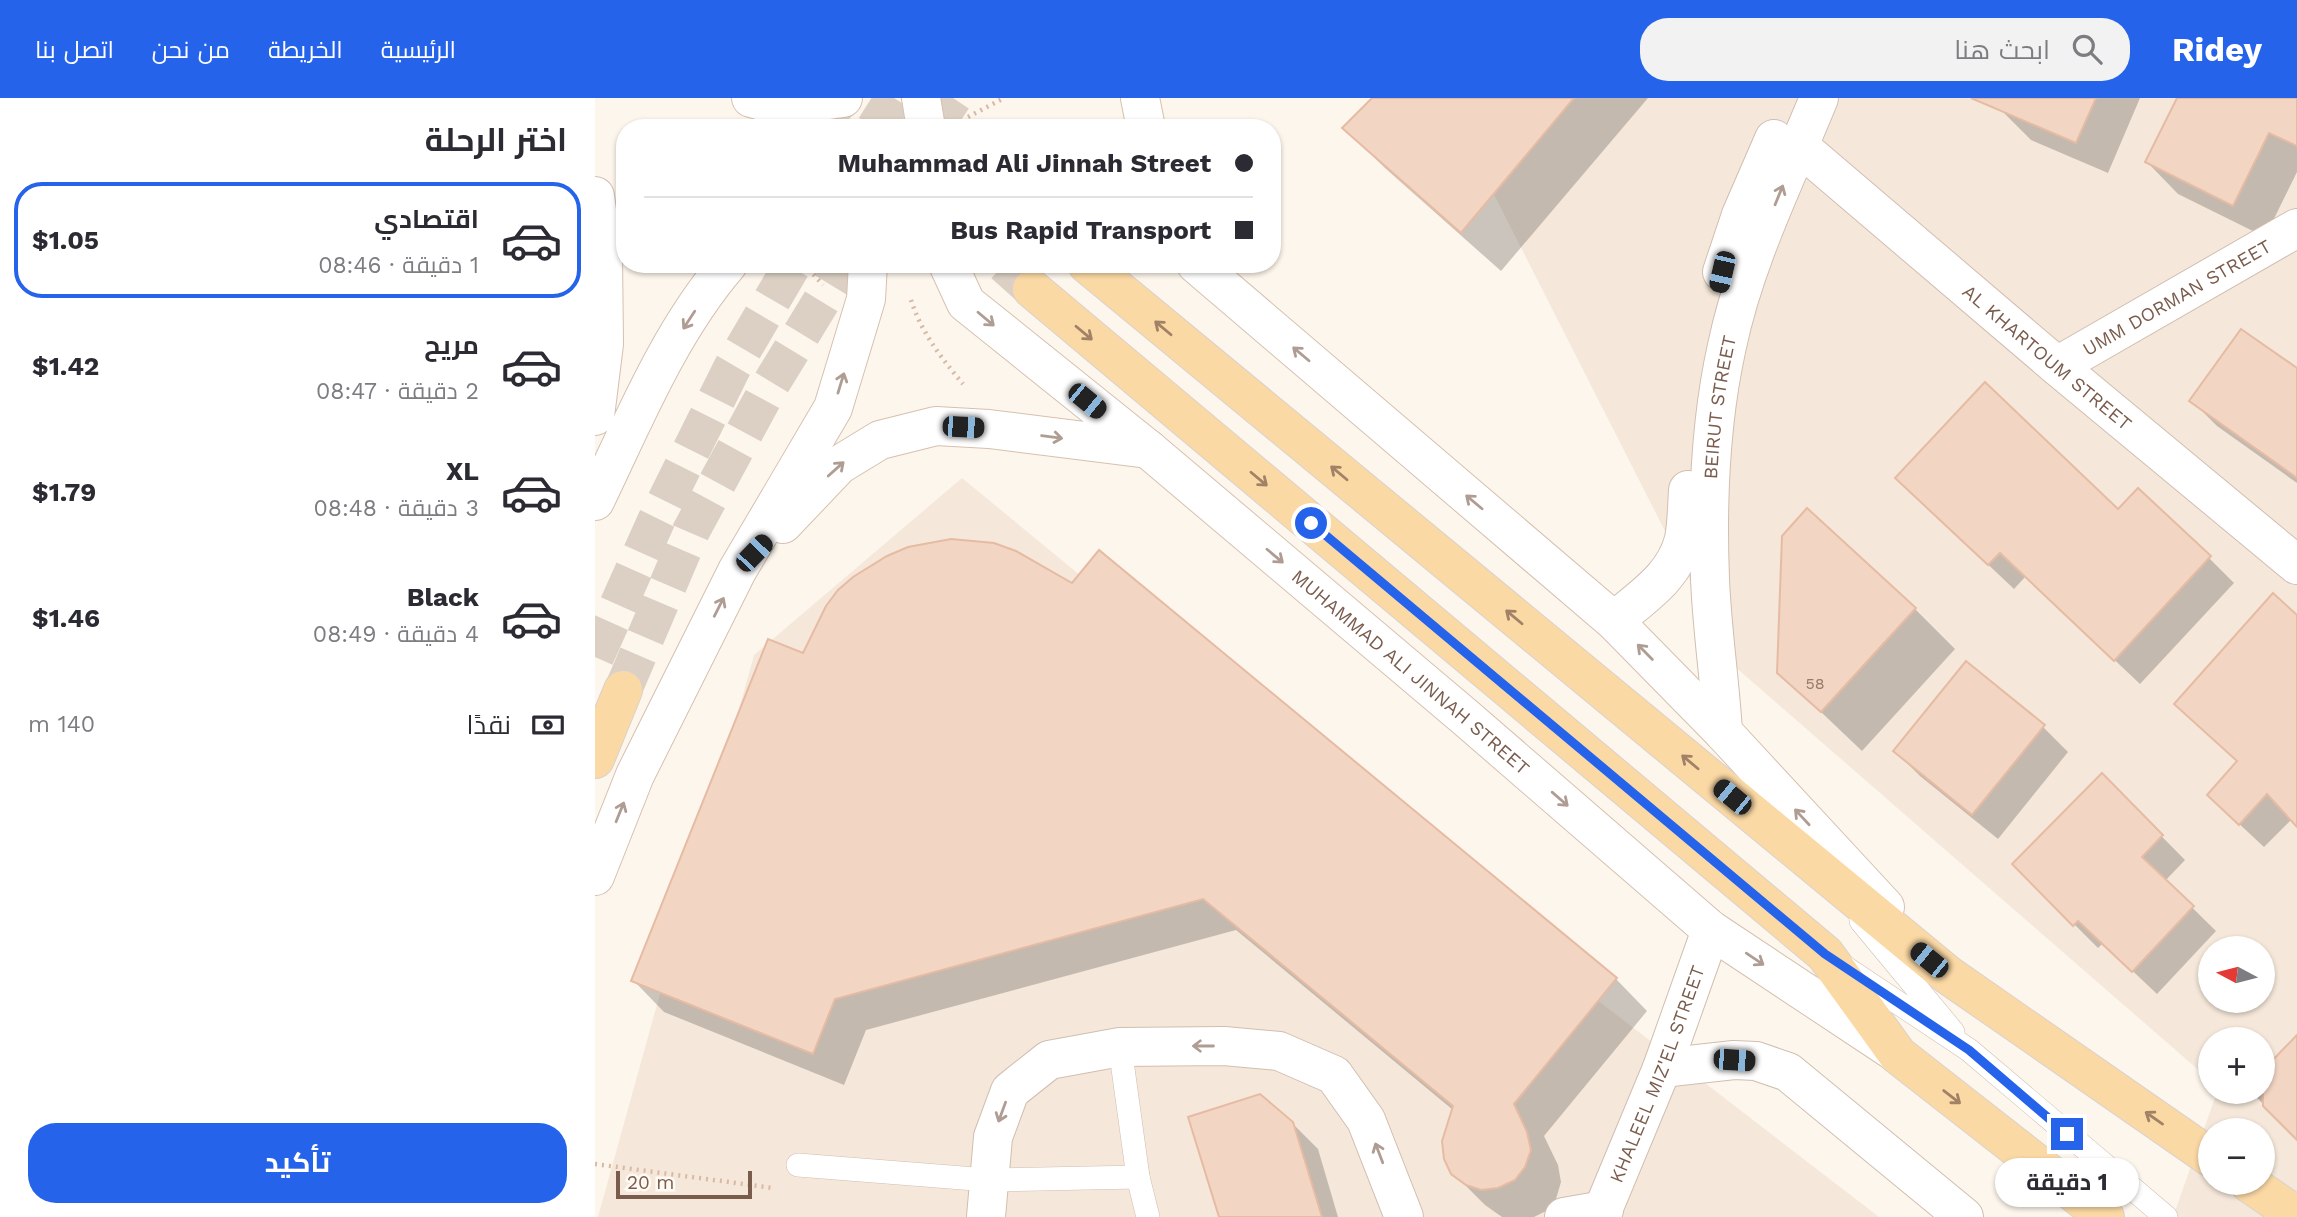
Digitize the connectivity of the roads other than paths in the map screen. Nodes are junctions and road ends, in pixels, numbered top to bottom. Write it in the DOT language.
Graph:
graph roads {
  1 [pos="751,98"];
  2 [pos="843,98"];
  3 [pos="851,98"];
  4 [pos="921,98"];
  5 [pos="1140,98"];
  6 [pos="1791,98"];
  7 [pos="1819,98"];
  8 [pos="854,119"];
  9 [pos="924,119"];
  10 [pos="1144,119"];
  11 [pos="1799,146"];
  12 [pos="595,196"];
  13 [pos="2287,246"];
  14 [pos="720,273"];
  15 [pos="867,273"];
  16 [pos="952,273"];
  17 [pos="1098,273"];
  18 [pos="1207,273"];
  19 [pos="1732,280"];
  20 [pos="1032,289"];
  21 [pos="2057,366"];
  22 [pos="595,415"];
  23 [pos="1148,449"];
  24 [pos="595,500"];
  25 [pos="2297,565"];
  26 [pos="737,571"];
  27 [pos="1614,621"];
  28 [pos="623,690"];
  29 [pos="1723,732"];
  30 [pos="595,759"];
  31 [pos="1818,868"];
  32 [pos="595,876"];
  33 [pos="1710,930"];
  34 [pos="1825,954"];
  35 [pos="1948,975"];
  36 [pos="1120,1047"];
  37 [pos="1969,1050"];
  38 [pos="1898,1055"];
  39 [pos="1662,1068"];
  40 [pos="2198,1149"];
  41 [pos="798,1165"];
  42 [pos="1138,1177"];
  43 [pos="2266,1195"];
  44 [pos="987,1199"];
  45 [pos="1602,1213"];
  46 [pos="2297,1216"];
  47 [pos="1148,1217"];
  48 [pos="1403,1217"];
  49 [pos="1565,1217"];
  50 [pos="1964,1217"];
  51 [pos="2105,1217"];
  52 [pos="2166,1217"];
  1 -- 2 [label="main road"];
  3 -- 8 [label="main road"];
  4 -- 9 [label="main road"];
  5 -- 10 [label="main road"];
  6 -- 19 [label="main road, BEIRUT STREET"];
  7 -- 11 [label="main road, BEIRUT STREET"];
  19 -- 11 [label="main road, BEIRUT STREET, one-way"];
  11 -- 21 [label="main road, AL KHARTOUM STREET"];
  12 -- 22 [label="main road"];
  13 -- 21 [label="main road, UMM DORMAN STREET"];
  14 -- 24 [label="main road, one-way"];
  26 -- 15 [label="main road, one-way"];
  16 -- 23 [label="main road, MUHAMMAD ALI JINNAH STREET, one-way"];
  31 -- 17 [label="main road, one-way"];
  27 -- 18 [label="main road, one-way"];
  19 -- 27 [label="main road, BEIRUT STREET"];
  19 -- 29 [label="main road, BEIRUT STREET"];
  20 -- 34 [label="main road, MUHAMMAD ALI JINNAH STREET, one-way"];
  21 -- 25 [label="main road, AL KHARTOUM STREET"];
  26 -- 23 [label="main road, one-way"];
  23 -- 33 [label="main road, MUHAMMAD ALI JINNAH STREET, one-way"];
  32 -- 26 [label="main road, one-way"];
  29 -- 27 [label="main road, one-way"];
  28 -- 30 [label="main road"];
  35 -- 29 [label="main road, one-way"];
  31 -- 35 [label="main road"];
  31 -- 37 [label="lane"];
  33 -- 38 [label="main road, MUHAMMAD ALI JINNAH STREET, one-way"];
  33 -- 39 [label="main road, KHALEEL MIZ'EL STREET"];
  34 -- 37 [label="lane"];
  34 -- 38 [label="main road, MUHAMMAD ALI JINNAH STREET"];
  40 -- 35 [label="main road, one-way"];
  36 -- 42 [label="lane"];
  36 -- 44 [label="main road, one-way"];
  48 -- 36 [label="main road, one-way"];
  37 -- 52 [label="lane"];
  38 -- 51 [label="main road, MUHAMMAD ALI JINNAH STREET, one-way"];
  39 -- 45 [label="main road, KHALEEL MIZ'EL STREET"];
  39 -- 50 [label="main road"];
  41 -- 44 [label="lane"];
  42 -- 44 [label="lane"];
  42 -- 47 [label="lane"];
  43 -- 46 [label="main road"];
  45 -- 49 [label="main road"];
}
